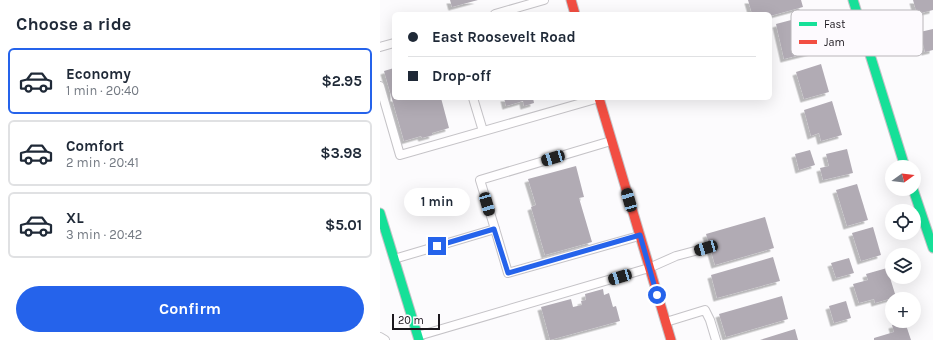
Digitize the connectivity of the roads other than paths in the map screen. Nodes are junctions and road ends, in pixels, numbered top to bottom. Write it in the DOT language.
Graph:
graph roads {
  1 [pos="544,0"];
  2 [pos="571,0"];
  3 [pos="853,0"];
  4 [pos="856,10"];
  5 [pos="502,12"];
  6 [pos="574,12"];
  7 [pos="392,44"];
  8 [pos="380,47"];
  9 [pos="871,56"];
  10 [pos="380,86"];
  11 [pos="474,100"];
  12 [pos="592,100"];
  13 [pos="600,100"];
  14 [pos="483,132"];
  15 [pos="612,140"];
  16 [pos="904,160"];
  17 [pos="915,196"];
  18 [pos="380,213"];
  19 [pos="494,229"];
  20 [pos="640,235"];
  21 [pos="706,248"];
  22 [pos="933,248"];
  23 [pos="393,259"];
  24 [pos="649,268"];
  25 [pos="665,322"];
  26 [pos="380,337"];
  27 [pos="418,338"];
  28 [pos="385,340"];
  29 [pos="671,340"];
  30 [pos="716,340"];
  1 -- 5 [label="lane"];
  2 -- 6 [label="street"];
  3 -- 4 [label="street"];
  7 -- 8 [label="lane"];
  9 -- 16 [label="street"];
  10 -- 14 [label="lane"];
  11 -- 14 [label="lane"];
  12 -- 14 [label="lane"];
  13 -- 15 [label="street"];
  15 -- 19 [label="lane"];
  15 -- 20 [label="street"];
  17 -- 22 [label="street"];
  18 -- 23 [label="street"];
  19 -- 20 [label="lane"];
  19 -- 23 [label="lane"];
  20 -- 24 [label="street"];
  21 -- 24 [label="lane"];
  23 -- 27 [label="street"];
  24 -- 25 [label="street"];
  24 -- 27 [label="lane"];
  25 -- 29 [label="street"];
  25 -- 30 [label="lane"];
  26 -- 28 [label="lane"];
}
